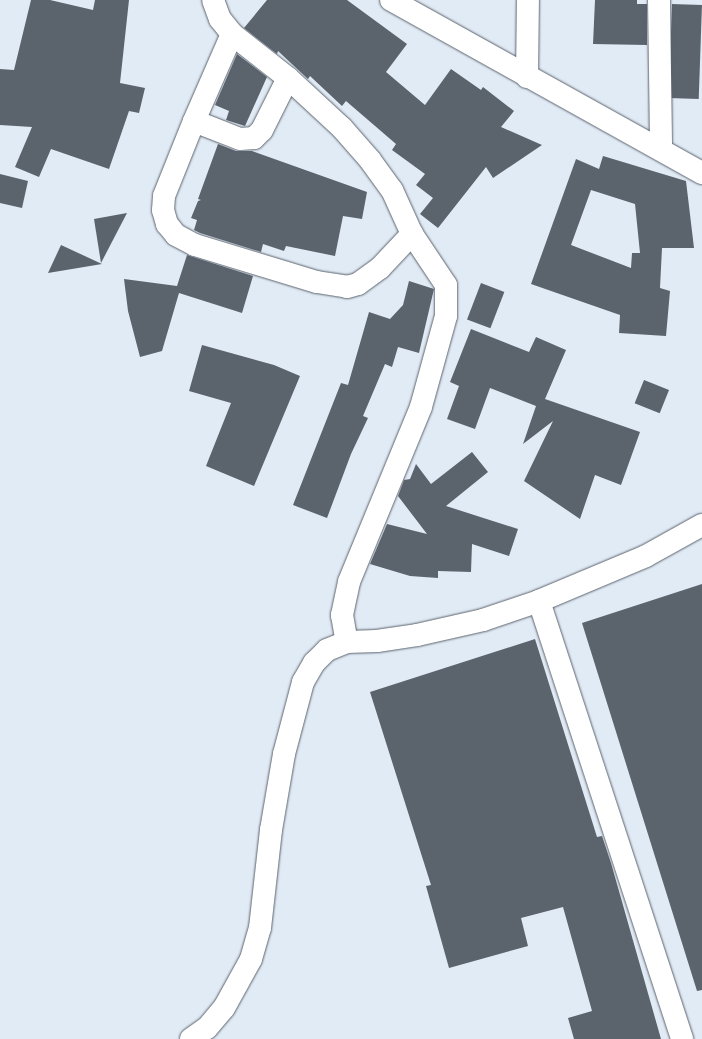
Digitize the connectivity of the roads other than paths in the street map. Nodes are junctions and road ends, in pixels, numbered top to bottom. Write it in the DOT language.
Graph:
graph roads {
  1 [pos="213,0"];
  2 [pos="392,0"];
  3 [pos="528,0"];
  4 [pos="659,0"];
  5 [pos="232,34"];
  6 [pos="528,77"];
  7 [pos="288,78"];
  8 [pos="194,121"];
  9 [pos="661,148"];
  10 [pos="702,173"];
  11 [pos="412,234"];
  12 [pos="702,525"];
  13 [pos="539,601"];
  14 [pos="347,642"];
  15 [pos="191,1039"];
  16 [pos="682,1039"];
  1 -- 5 [label="street"];
  2 -- 6 [label="street"];
  3 -- 6 [label="street"];
  4 -- 9 [label="street"];
  5 -- 7 [label="street"];
  5 -- 8 [label="street"];
  6 -- 9 [label="street"];
  7 -- 8 [label="street"];
  7 -- 11 [label="street"];
  8 -- 11 [label="street"];
  9 -- 10 [label="street"];
  11 -- 14 [label="street"];
  12 -- 13 [label="street"];
  13 -- 14 [label="street"];
  13 -- 16 [label="street"];
  14 -- 15 [label="street"];
}
